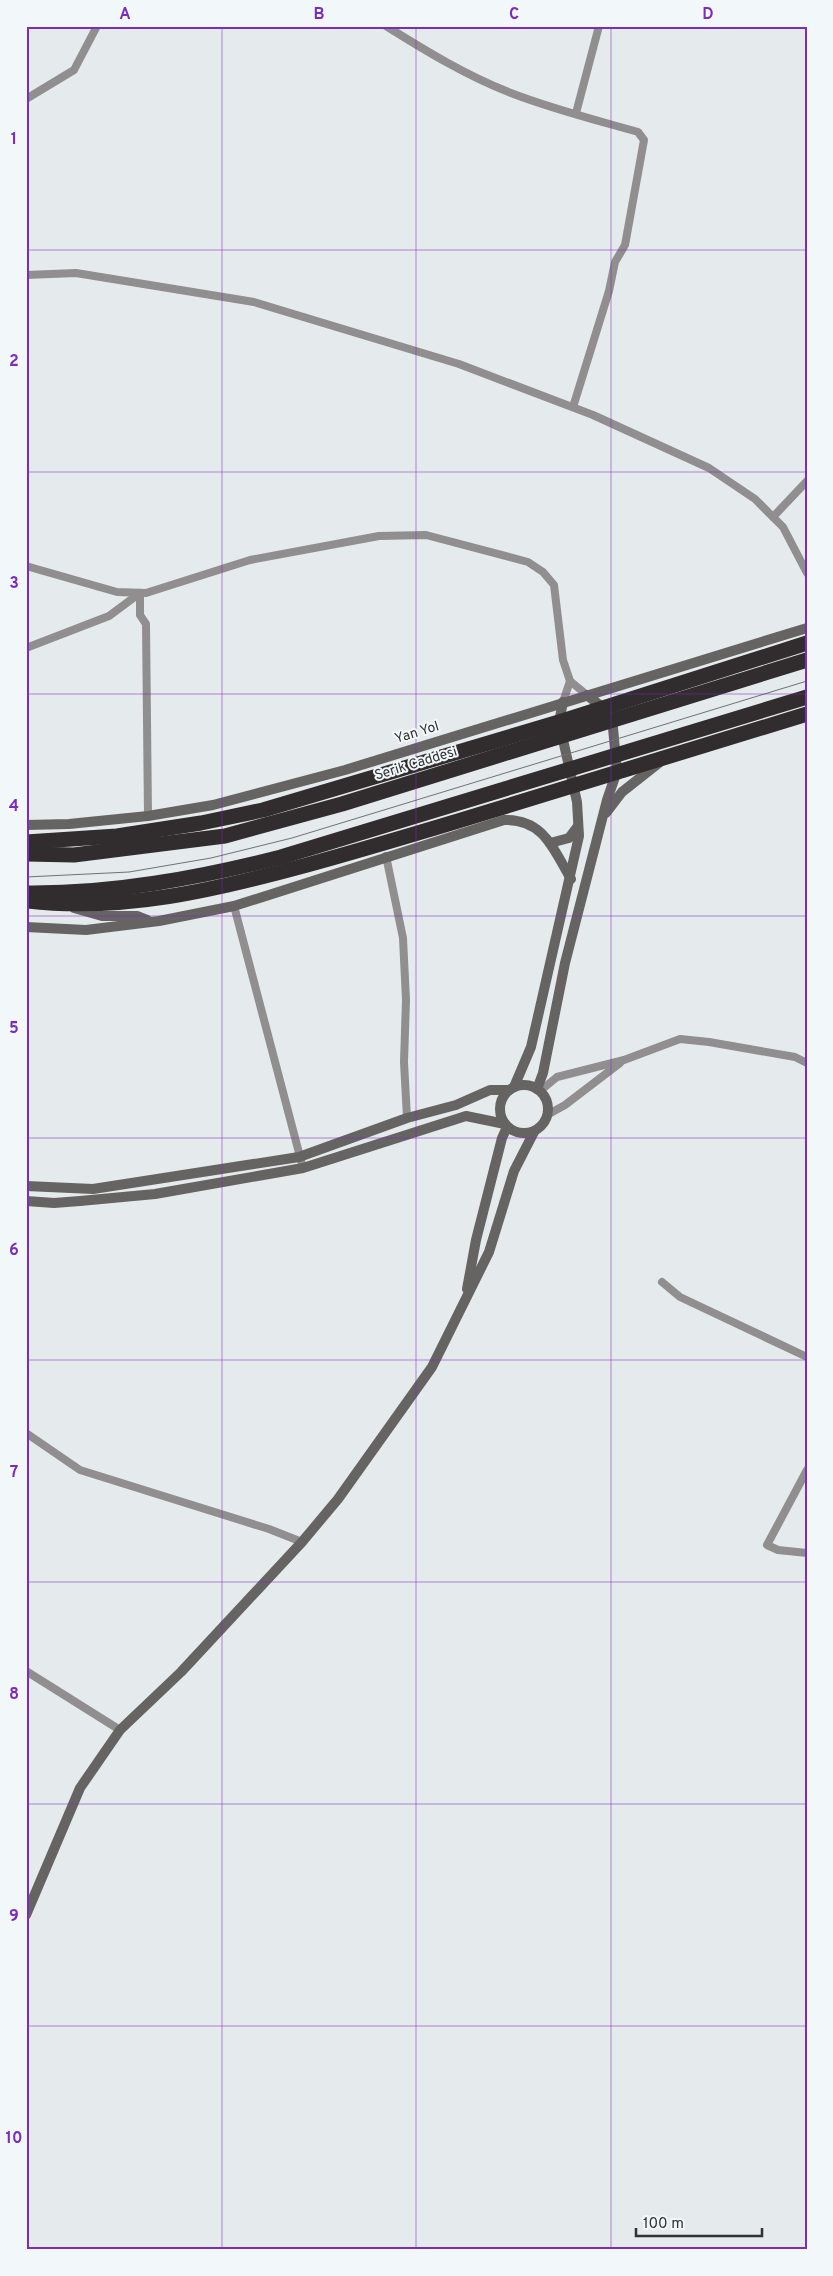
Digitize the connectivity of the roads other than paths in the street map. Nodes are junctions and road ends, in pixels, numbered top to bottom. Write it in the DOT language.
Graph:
graph roads {
  1 [pos="97,26"];
  2 [pos="386,26"];
  3 [pos="599,26"];
  4 [pos="26,99"];
  5 [pos="576,113"];
  6 [pos="26,276"];
  7 [pos="573,407"];
  8 [pos="807,481"];
  9 [pos="773,517"];
  10 [pos="26,566"];
  11 [pos="807,573"];
  12 [pos="140,593"];
  13 [pos="807,628"];
  14 [pos="806,643"];
  15 [pos="26,648"];
  16 [pos="807,660"];
  17 [pos="570,681"];
  18 [pos="587,695"];
  19 [pos="807,697"];
  20 [pos="563,702"];
  21 [pos="602,708"];
  22 [pos="804,718"];
  23 [pos="559,722"];
  24 [pos="672,754"];
  25 [pos="617,771"];
  26 [pos="573,785"];
  27 [pos="148,816"];
  28 [pos="602,818"];
  29 [pos="26,825"];
  30 [pos="578,826"];
  31 [pos="413,835"];
  32 [pos="26,842"];
  33 [pos="550,843"];
  34 [pos="26,854"];
  35 [pos="386,856"];
  36 [pos="570,880"];
  37 [pos="26,893"];
  38 [pos="26,901"];
  39 [pos="66,905"];
  40 [pos="234,906"];
  41 [pos="149,921"];
  42 [pos="26,927"];
  43 [pos="624,1060"];
  44 [pos="807,1063"];
  45 [pos="512,1089"];
  46 [pos="538,1090"];
  47 [pos="547,1115"];
  48 [pos="407,1118"];
  49 [pos="506,1126"];
  50 [pos="534,1132"];
  51 [pos="299,1157"];
  52 [pos="302,1168"];
  53 [pos="26,1186"];
  54 [pos="26,1201"];
  55 [pos="662,1282"];
  56 [pos="465,1299"];
  57 [pos="807,1357"];
  58 [pos="26,1433"];
  59 [pos="807,1470"];
  60 [pos="302,1542"];
  61 [pos="807,1553"];
  62 [pos="26,1671"];
  63 [pos="120,1730"];
  64 [pos="26,1915"];
  1 -- 4 [label="street"];
  2 -- 5 [label="street"];
  3 -- 5 [label="street"];
  5 -- 7 [label="street"];
  6 -- 7 [label="street"];
  7 -- 9 [label="street"];
  8 -- 9 [label="street"];
  9 -- 11 [label="street"];
  10 -- 12 [label="street"];
  12 -- 15 [label="street"];
  12 -- 17 [label="street"];
  12 -- 27 [label="street"];
  13 -- 18 [label="street, Yan Yol"];
  14 -- 21 [label="highway"];
  16 -- 34 [label="highway, Serik Caddesi"];
  17 -- 18 [label="street"];
  17 -- 20 [label="street"];
  18 -- 20 [label="street, Yan Yol"];
  18 -- 21 [label="street"];
  19 -- 37 [label="highway"];
  20 -- 23 [label="street"];
  20 -- 27 [label="street, Yan Yol"];
  21 -- 23 [label="highway"];
  21 -- 25 [label="street"];
  22 -- 24 [label="highway"];
  23 -- 26 [label="street"];
  23 -- 32 [label="highway"];
  24 -- 25 [label="highway"];
  24 -- 28 [label="street"];
  25 -- 26 [label="highway"];
  25 -- 28 [label="street"];
  26 -- 30 [label="street"];
  26 -- 31 [label="highway"];
  27 -- 29 [label="street, Yan Yol"];
  28 -- 46 [label="street"];
  30 -- 33 [label="street"];
  30 -- 36 [label="street"];
  31 -- 35 [label="street"];
  31 -- 39 [label="highway"];
  33 -- 35 [label="street"];
  33 -- 36 [label="street"];
  35 -- 40 [label="street"];
  35 -- 48 [label="street"];
  36 -- 45 [label="street"];
  38 -- 39 [label="highway"];
  39 -- 41 [label="street"];
  40 -- 41 [label="street"];
  40 -- 51 [label="street"];
  41 -- 42 [label="street"];
  43 -- 44 [label="street"];
  43 -- 46 [label="street"];
  43 -- 47 [label="street"];
  45 -- 46 [label="street"];
  45 -- 48 [label="street"];
  45 -- 49 [label="street"];
  46 -- 47 [label="street"];
  47 -- 50 [label="street"];
  48 -- 51 [label="street"];
  49 -- 50 [label="street"];
  49 -- 52 [label="street"];
  49 -- 56 [label="street"];
  50 -- 56 [label="street"];
  51 -- 52 [label="street"];
  51 -- 53 [label="street"];
  52 -- 54 [label="street"];
  55 -- 57 [label="street"];
  56 -- 60 [label="street"];
  58 -- 60 [label="street"];
  59 -- 61 [label="street"];
  60 -- 63 [label="street"];
  62 -- 63 [label="street"];
  63 -- 64 [label="street"];
}
